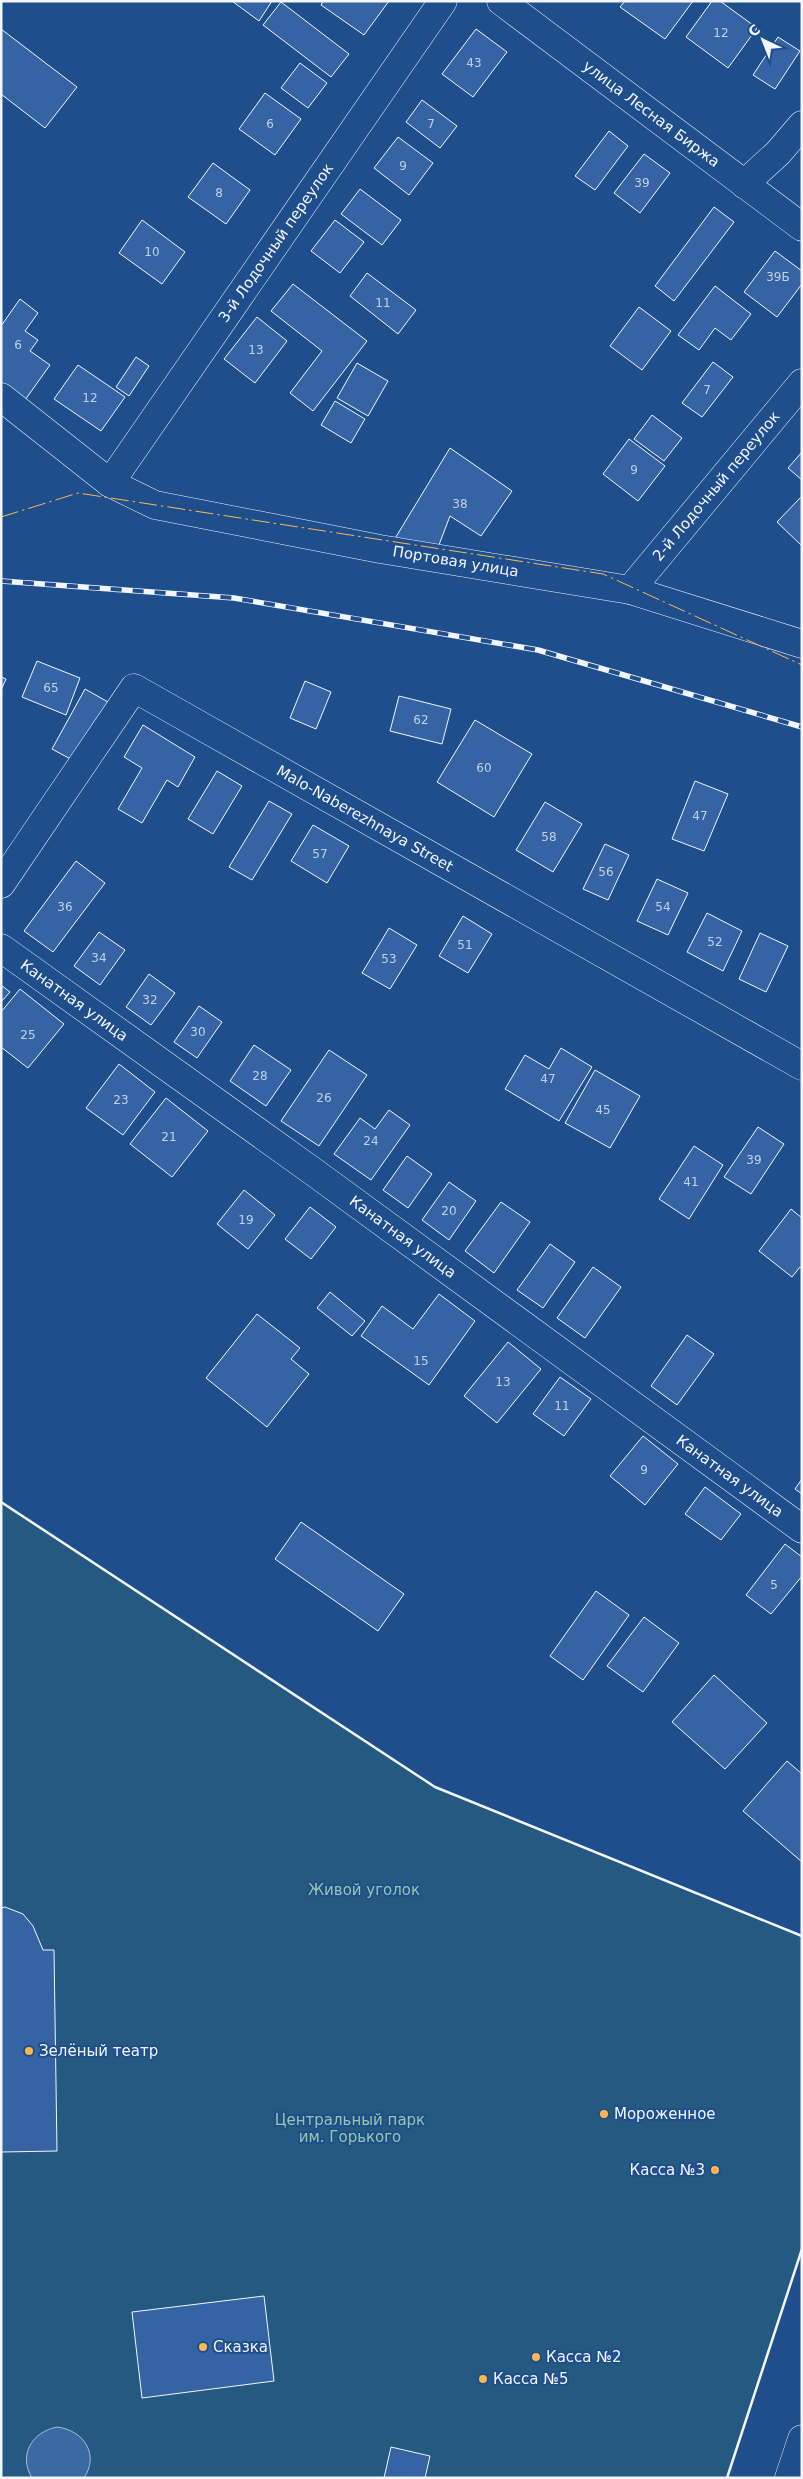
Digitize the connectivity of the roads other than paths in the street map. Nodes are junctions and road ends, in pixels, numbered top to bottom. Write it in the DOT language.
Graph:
graph roads {
  1 [pos="443,1"];
  2 [pos="501,1"];
  3 [pos="802,125"];
  4 [pos="744,184"];
  5 [pos="802,227"];
  6 [pos="802,383"];
  7 [pos="1,397"];
  8 [pos="110,484"];
  9 [pos="630,590"];
  10 [pos="802,644"];
  11 [pos="1,884"];
  12 [pos="1,948"];
  13 [pos="802,1066"];
  14 [pos="802,1529"];
  15 [pos="802,2439"];
  16 [pos="789,2478"];
  1 -- 8 [label="street, 3-й Лодочный переулок"];
  2 -- 4 [label="street, улица Лесная Биржа"];
  3 -- 4 [label="street"];
  4 -- 5 [label="street, улица Лесная Биржа"];
  6 -- 9 [label="street, 2-й Лодочный переулок"];
  7 -- 8 [label="street, Портовая улица"];
  8 -- 9 [label="street, Портовая улица"];
  9 -- 10 [label="street, Портовая улица"];
  11 -- 13 [label="street, Malo-Naberezhnaya Street"];
  12 -- 14 [label="street, Канатная улица"];
  15 -- 16 [label="street"];
}
